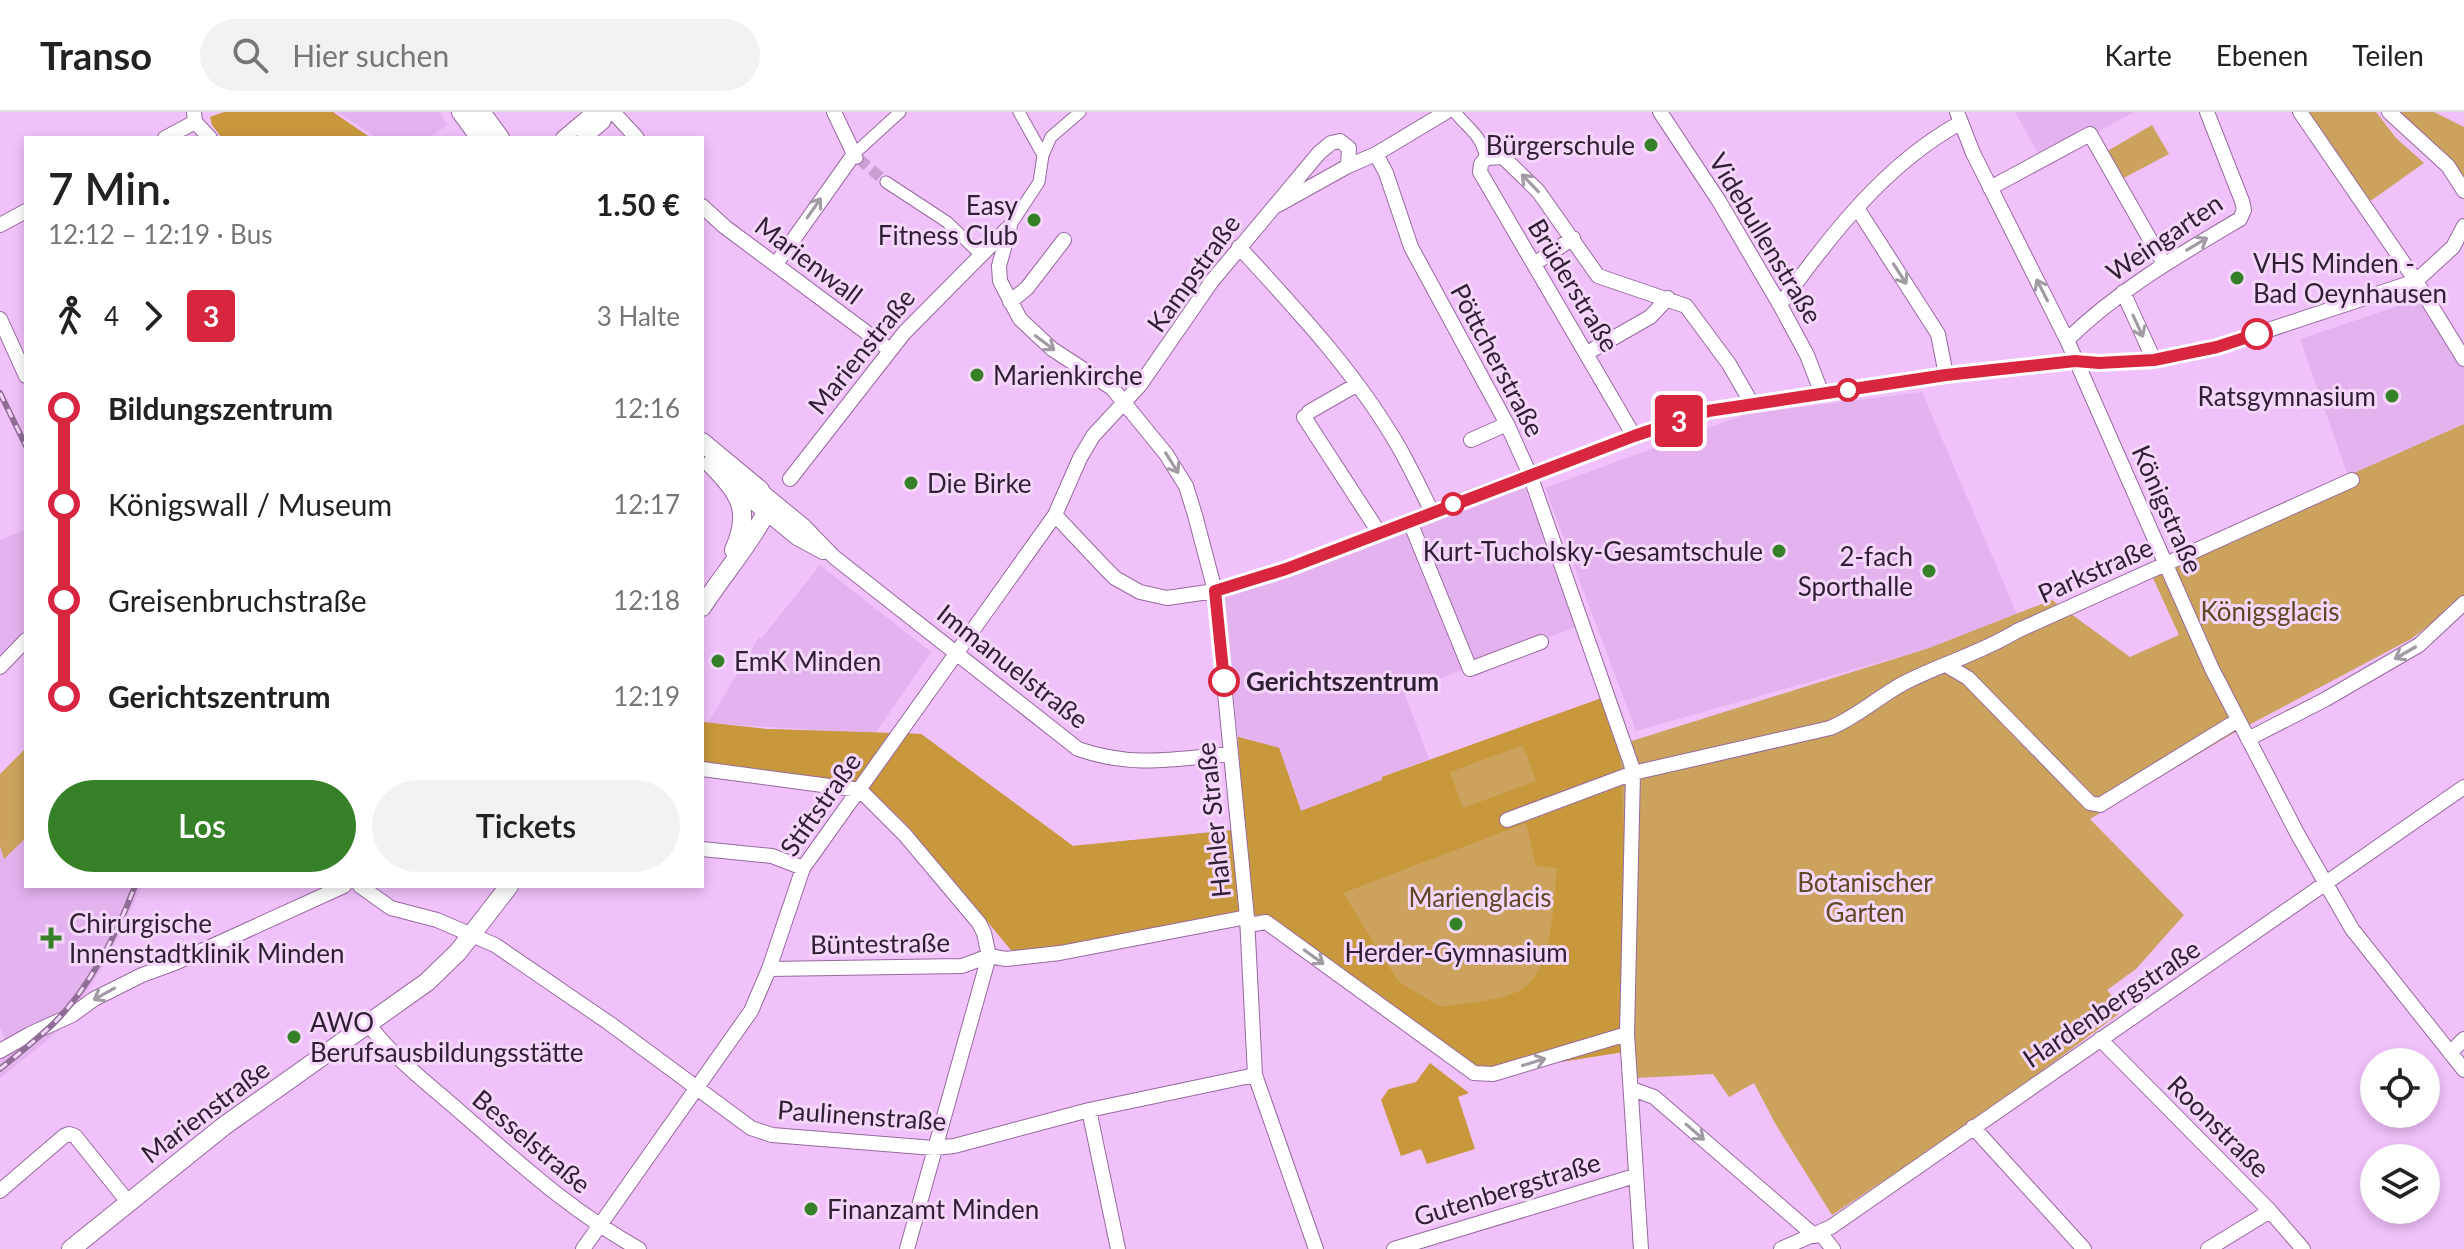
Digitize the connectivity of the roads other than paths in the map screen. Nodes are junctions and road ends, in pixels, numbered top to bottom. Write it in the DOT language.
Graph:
graph roads {
  1 [pos="461,112"];
  2 [pos="481,112"];
  3 [pos="610,112"];
  4 [pos="834,112"];
  5 [pos="900,112"];
  6 [pos="1019,112"];
  7 [pos="1080,112"];
  8 [pos="1446,112"];
  9 [pos="1455,112"];
  10 [pos="1660,112"];
  11 [pos="2207,112"];
  12 [pos="2300,112"];
  13 [pos="2389,112"];
  14 [pos="590,115"];
  15 [pos="195,117"];
  16 [pos="1959,117"];
  17 [pos="168,136"];
  18 [pos="209,136"];
  19 [pos="479,136"];
  20 [pos="499,136"];
  21 [pos="555,136"];
  22 [pos="565,136"];
  23 [pos="586,136"];
  24 [pos="635,136"];
  25 [pos="1376,154"];
  26 [pos="1043,155"];
  27 [pos="1485,155"];
  28 [pos="856,156"];
  29 [pos="1348,166"];
  30 [pos="886,182"];
  31 [pos="1990,188"];
  32 [pos="2464,191"];
  33 [pos="704,208"];
  34 [pos="1857,208"];
  35 [pos="1271,209"];
  36 [pos="24,212"];
  37 [pos="0,225"];
  38 [pos="1010,226"];
  39 [pos="2464,226"];
  40 [pos="1573,238"];
  41 [pos="1064,240"];
  42 [pos="1239,247"];
  43 [pos="981,255"];
  44 [pos="776,264"];
  45 [pos="1534,264"];
  46 [pos="2164,264"];
  47 [pos="2416,281"];
  48 [pos="2123,292"];
  49 [pos="1668,298"];
  50 [pos="1010,302"];
  51 [pos="1780,305"];
  52 [pos="0,319"];
  53 [pos="2067,340"];
  54 [pos="20,346"];
  55 [pos="890,350"];
  56 [pos="1587,353"];
  57 [pos="2464,359"];
  58 [pos="2154,360"];
  59 [pos="2075,361"];
  60 [pos="24,366"];
  61 [pos="1946,375"];
  62 [pos="1356,385"];
  63 [pos="1822,394"];
  64 [pos="1124,402"];
  65 [pos="1752,404"];
  66 [pos="1507,424"];
  67 [pos="1634,436"];
  68 [pos="1471,440"];
  69 [pos="704,444"];
  70 [pos="704,457"];
  71 [pos="1530,475"];
  72 [pos="790,479"];
  73 [pos="2352,480"];
  74 [pos="733,486"];
  75 [pos="760,490"];
  76 [pos="1432,512"];
  77 [pos="766,513"];
  78 [pos="1055,515"];
  79 [pos="1410,522"];
  80 [pos="1380,534"];
  81 [pos="834,557"];
  82 [pos="2166,564"];
  83 [pos="723,574"];
  84 [pos="1215,591"];
  85 [pos="2464,603"];
  86 [pos="704,604"];
  87 [pos="24,642"];
  88 [pos="1541,642"];
  89 [pos="958,653"];
  90 [pos="1946,665"];
  91 [pos="0,667"];
  92 [pos="2238,720"];
  93 [pos="2248,739"];
  94 [pos="1230,754"];
  95 [pos="704,769"];
  96 [pos="1633,773"];
  97 [pos="2464,787"];
  98 [pos="860,790"];
  99 [pos="1507,820"];
  100 [pos="704,849"];
  101 [pos="803,868"];
  102 [pos="2327,885"];
  103 [pos="340,888"];
  104 [pos="363,888"];
  105 [pos="507,888"];
  106 [pos="1248,921"];
  107 [pos="472,934"];
  108 [pos="989,956"];
  109 [pos="769,969"];
  110 [pos="369,1025"];
  111 [pos="1627,1034"];
  112 [pos="2100,1039"];
  113 [pos="2464,1039"];
  114 [pos="0,1051"];
  115 [pos="2450,1053"];
  116 [pos="2464,1070"];
  117 [pos="1255,1075"];
  118 [pos="695,1088"];
  119 [pos="1632,1089"];
  120 [pos="1089,1110"];
  121 [pos="1973,1127"];
  122 [pos="934,1148"];
  123 [pos="1635,1176"];
  124 [pos="0,1191"];
  125 [pos="128,1202"];
  126 [pos="2270,1211"];
  127 [pos="598,1227"];
  128 [pos="1817,1234"];
  129 [pos="71,1249"];
  130 [pos="583,1249"];
  131 [pos="639,1249"];
  132 [pos="907,1249"];
  133 [pos="1118,1249"];
  134 [pos="1316,1249"];
  135 [pos="1394,1249"];
  136 [pos="1641,1249"];
  137 [pos="1781,1249"];
  138 [pos="1833,1249"];
  139 [pos="2084,1249"];
  140 [pos="2208,1249"];
  141 [pos="2303,1249"];
  1 -- 19 [label="street"];
  2 -- 20 [label="street"];
  3 -- 23 [label="street"];
  3 -- 24 [label="street"];
  4 -- 28 [label="street"];
  5 -- 28 [label="street"];
  6 -- 26 [label="street"];
  7 -- 26 [label="street"];
  8 -- 25 [label="street, Kampstraße"];
  9 -- 27 [label="street"];
  10 -- 51 [label="street, Videbullenstraße"];
  46 -- 11 [label="street, Weingarten, one-way"];
  12 -- 47 [label="street"];
  13 -- 32 [label="street"];
  14 -- 21 [label="street"];
  14 -- 22 [label="street"];
  15 -- 17 [label="street"];
  15 -- 18 [label="street"];
  16 -- 31 [label="street, Königstraße"];
  16 -- 34 [label="street"];
  25 -- 29 [label="street, Kampstraße"];
  25 -- 66 [label="street, Pöttcherstraße"];
  26 -- 38 [label="street"];
  40 -- 27 [label="street, one-way"];
  27 -- 45 [label="street, Brüderstraße"];
  44 -- 28 [label="street, one-way"];
  29 -- 35 [label="street, Kampstraße"];
  29 -- 35 [label="street, Kampstraße"];
  30 -- 43 [label="street"];
  31 -- 46 [label="street"];
  53 -- 31 [label="street, Königstraße, one-way"];
  33 -- 44 [label="street, Marienwall"];
  34 -- 51 [label="street"];
  34 -- 61 [label="street, one-way"];
  35 -- 42 [label="street, Kampstraße"];
  36 -- 37 [label="street"];
  38 -- 43 [label="street, Marienstraße"];
  38 -- 50 [label="street"];
  39 -- 47 [label="street"];
  40 -- 45 [label="street"];
  40 -- 49 [label="street"];
  41 -- 50 [label="street"];
  42 -- 62 [label="street"];
  42 -- 64 [label="street, Kampstraße"];
  43 -- 55 [label="street, Marienstraße"];
  44 -- 55 [label="street, Marienwall"];
  45 -- 56 [label="street, Brüderstraße"];
  46 -- 48 [label="street, Weingarten"];
  47 -- 57 [label="street"];
  47 -- 58 [label="street"];
  48 -- 53 [label="street, Weingarten"];
  48 -- 58 [label="street, one-way"];
  49 -- 56 [label="street"];
  49 -- 65 [label="street"];
  50 -- 64 [label="street, Hahler Straße, one-way"];
  51 -- 63 [label="street, Videbullenstraße"];
  52 -- 54 [label="street"];
  53 -- 59 [label="street, Königstraße"];
  54 -- 60 [label="street"];
  55 -- 72 [label="street, Marienstraße"];
  56 -- 67 [label="street, Brüderstraße"];
  58 -- 59 [label="street"];
  59 -- 61 [label="street"];
  59 -- 82 [label="street, Königstraße"];
  61 -- 63 [label="street"];
  62 -- 76 [label="street"];
  62 -- 80 [label="street"];
  63 -- 65 [label="street"];
  64 -- 78 [label="street, Stiftstraße"];
  64 -- 84 [label="street, Hahler Straße, one-way"];
  65 -- 67 [label="street"];
  66 -- 68 [label="street"];
  66 -- 71 [label="street, Pöttcherstraße"];
  67 -- 71 [label="street"];
  69 -- 75 [label="street"];
  70 -- 74 [label="street"];
  71 -- 76 [label="street"];
  71 -- 96 [label="street, Pöttcherstraße"];
  73 -- 82 [label="street, Parkstraße"];
  74 -- 77 [label="street, Immanuelstraße"];
  74 -- 83 [label="street"];
  75 -- 77 [label="street"];
  75 -- 81 [label="street, Immanuelstraße"];
  76 -- 79 [label="street"];
  77 -- 81 [label="street, Immanuelstraße"];
  77 -- 83 [label="street"];
  78 -- 84 [label="street"];
  78 -- 89 [label="street, Stiftstraße"];
  79 -- 80 [label="street"];
  79 -- 88 [label="street"];
  80 -- 84 [label="street"];
  81 -- 89 [label="street, Immanuelstraße"];
  82 -- 90 [label="street, Parkstraße"];
  82 -- 92 [label="street, Königstraße"];
  83 -- 86 [label="street"];
  84 -- 94 [label="street, Hahler Straße"];
  85 -- 93 [label="street, one-way"];
  87 -- 91 [label="street"];
  89 -- 94 [label="street, Immanuelstraße"];
  89 -- 98 [label="street, Stiftstraße"];
  90 -- 92 [label="street"];
  90 -- 96 [label="street"];
  92 -- 93 [label="street, Königstraße"];
  93 -- 102 [label="street, Königstraße"];
  94 -- 106 [label="street, Hahler Straße"];
  95 -- 98 [label="street"];
  96 -- 99 [label="street"];
  96 -- 111 [label="street"];
  97 -- 102 [label="street, Hardenbergstraße"];
  98 -- 101 [label="street, Stiftstraße"];
  98 -- 108 [label="street"];
  100 -- 101 [label="street"];
  101 -- 109 [label="street, Stiftstraße"];
  102 -- 112 [label="street, Hardenbergstraße"];
  102 -- 115 [label="street, Königstraße"];
  103 -- 114 [label="street, one-way"];
  104 -- 107 [label="street, Paulinenstraße"];
  105 -- 107 [label="street, Marienstraße"];
  106 -- 108 [label="street"];
  106 -- 111 [label="street, one-way"];
  106 -- 117 [label="street, Hahler Straße"];
  107 -- 110 [label="street, Marienstraße"];
  107 -- 118 [label="street, Paulinenstraße"];
  108 -- 109 [label="street, Büntestraße"];
  108 -- 122 [label="street"];
  109 -- 118 [label="street, Stiftstraße"];
  110 -- 125 [label="street, Marienstraße"];
  110 -- 127 [label="street, Besselstraße"];
  111 -- 119 [label="street"];
  112 -- 121 [label="street, Hardenbergstraße"];
  112 -- 126 [label="street, Roonstraße"];
  113 -- 115 [label="street"];
  115 -- 116 [label="street, Königstraße"];
  117 -- 120 [label="street, Paulinenstraße"];
  117 -- 134 [label="street, Hahler Straße"];
  118 -- 122 [label="street, Paulinenstraße"];
  118 -- 127 [label="street, Stiftstraße"];
  119 -- 123 [label="street"];
  119 -- 128 [label="street, one-way"];
  120 -- 122 [label="street, Paulinenstraße"];
  120 -- 133 [label="street"];
  121 -- 128 [label="street, Hardenbergstraße"];
  121 -- 139 [label="street"];
  122 -- 132 [label="street"];
  123 -- 135 [label="street, Gutenbergstraße"];
  123 -- 136 [label="street"];
  124 -- 125 [label="street"];
  125 -- 129 [label="street, Marienstraße"];
  126 -- 140 [label="street"];
  126 -- 141 [label="street, Roonstraße"];
  127 -- 130 [label="street, Stiftstraße"];
  127 -- 131 [label="street, Besselstraße"];
  128 -- 137 [label="street, Hardenbergstraße"];
  128 -- 138 [label="street"];
}
